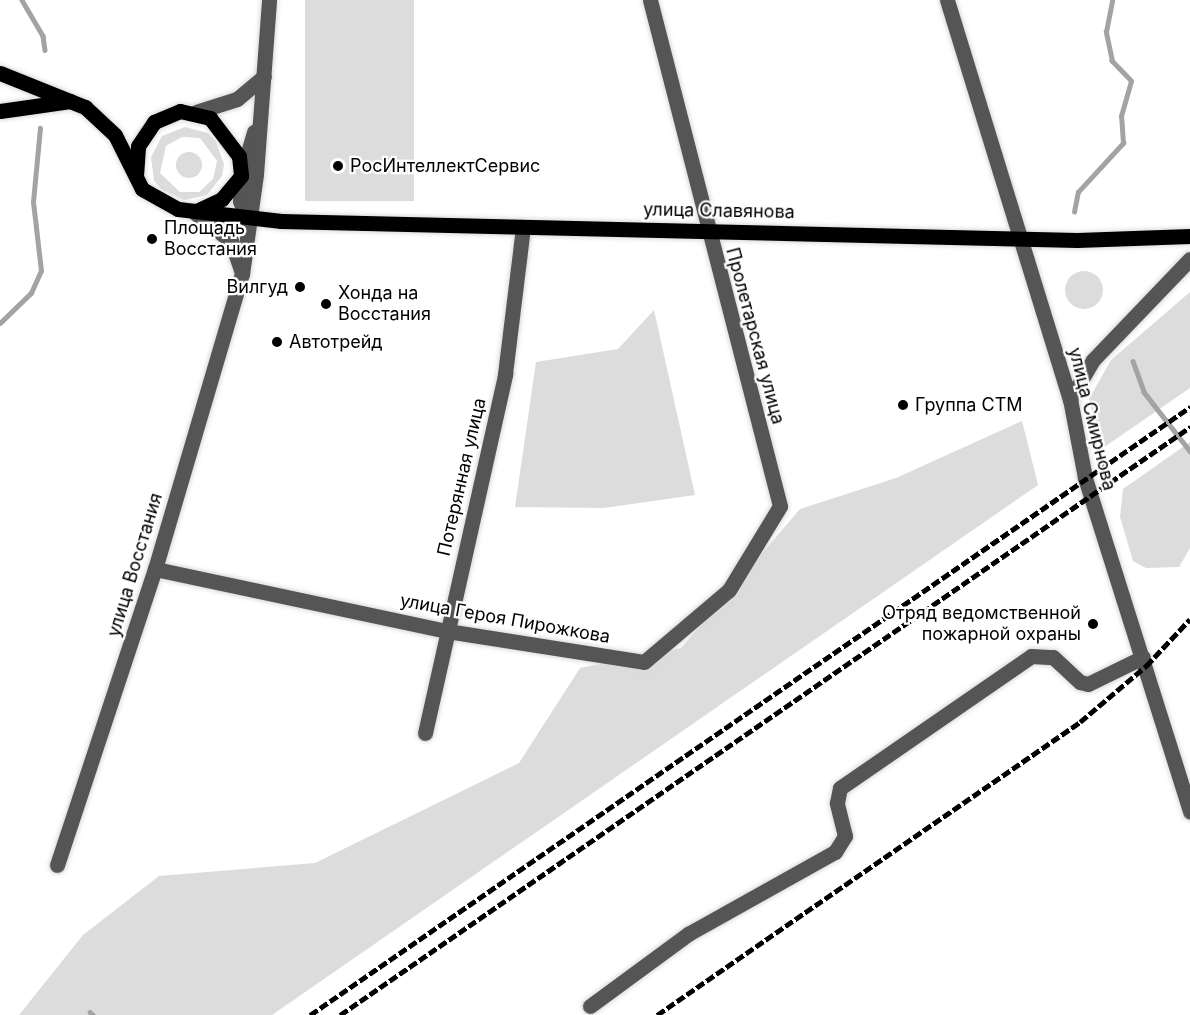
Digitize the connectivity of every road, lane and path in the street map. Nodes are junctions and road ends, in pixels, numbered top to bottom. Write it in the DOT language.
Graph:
graph roads {
  1 [pos="268,0"];
  2 [pos="650,0"];
  3 [pos="947,0"];
  4 [pos="0,65"];
  5 [pos="265,68"];
  6 [pos="0,73"];
  7 [pos="21,81"];
  8 [pos="73,101"];
  9 [pos="262,109"];
  10 [pos="0,111"];
  11 [pos="196,112"];
  12 [pos="241,176"];
  13 [pos="135,179"];
  14 [pos="194,212"];
  15 [pos="247,219"];
  16 [pos="523,226"];
  17 [pos="708,230"];
  18 [pos="1190,236"];
  19 [pos="1020,239"];
  20 [pos="1190,259"];
  21 [pos="242,274"];
  22 [pos="1070,399"];
  23 [pos="780,506"];
  24 [pos="155,569"];
  25 [pos="447,632"];
  26 [pos="1143,657"];
  27 [pos="424,733"];
  28 [pos="1190,812"];
  29 [pos="57,865"];
  30 [pos="590,1006"];
  1 -- 5 [label="street"];
  2 -- 17 [label="street, Пролетарская улица"];
  3 -- 19 [label="street, улица Смирнова"];
  4 -- 7 [label="main road"];
  5 -- 9 [label="street"];
  5 -- 11 [label="street"];
  6 -- 7 [label="main road"];
  7 -- 8 [label="main road"];
  8 -- 10 [label="main road"];
  8 -- 13 [label="main road"];
  9 -- 12 [label="street"];
  9 -- 15 [label="street"];
  11 -- 12 [label="main road"];
  11 -- 13 [label="main road"];
  12 -- 14 [label="main road"];
  12 -- 15 [label="street"];
  13 -- 14 [label="main road"];
  14 -- 15 [label="main road"];
  14 -- 21 [label="street"];
  15 -- 16 [label="main road, улица Славянова"];
  15 -- 21 [label="street, улица Восстания"];
  16 -- 17 [label="main road, улица Славянова"];
  16 -- 25 [label="street, Потерянная улица"];
  17 -- 19 [label="main road, улица Славянова"];
  17 -- 23 [label="street, Пролетарская улица"];
  18 -- 19 [label="main road, улица Славянова"];
  19 -- 22 [label="street, улица Смирнова"];
  20 -- 22 [label="street"];
  21 -- 24 [label="street, улица Восстания"];
  22 -- 26 [label="street, улица Смирнова"];
  23 -- 25 [label="street, улица Героя Пирожкова"];
  24 -- 25 [label="street, улица Героя Пирожкова"];
  24 -- 29 [label="street, улица Восстания"];
  25 -- 27 [label="street, Потерянная улица"];
  26 -- 28 [label="street, улица Смирнова"];
  26 -- 30 [label="street"];
}
